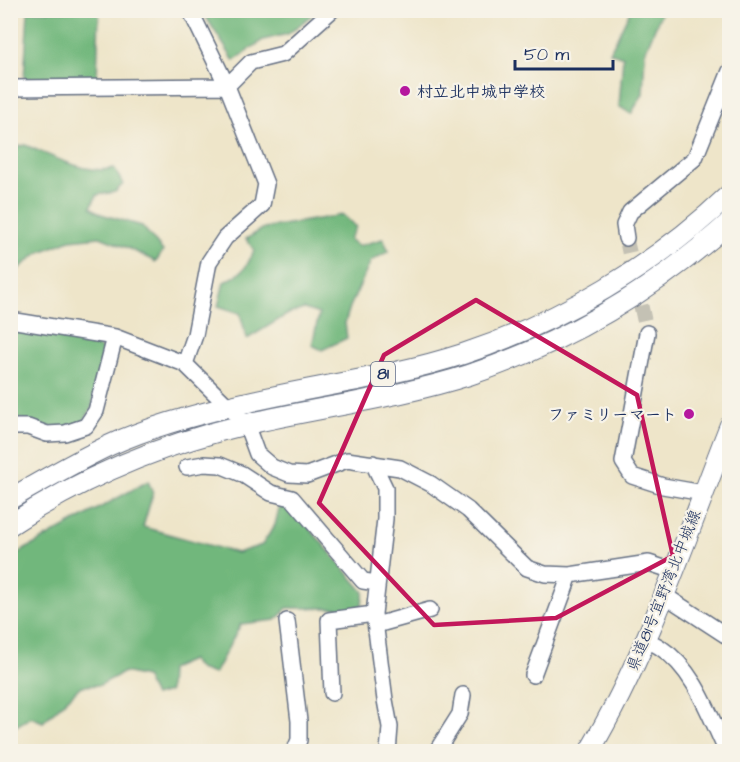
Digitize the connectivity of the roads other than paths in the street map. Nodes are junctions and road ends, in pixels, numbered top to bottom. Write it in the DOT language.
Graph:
graph roads {
  1 [pos="190,10"];
  2 [pos="332,10"];
  3 [pos="729,71"];
  4 [pos="227,86"];
  5 [pos="10,88"];
  6 [pos="729,194"];
  7 [pos="729,222"];
  8 [pos="626,238"];
  9 [pos="10,320"];
  10 [pos="647,333"];
  11 [pos="115,338"];
  12 [pos="185,364"];
  13 [pos="228,407"];
  14 [pos="246,424"];
  15 [pos="729,425"];
  16 [pos="10,427"];
  17 [pos="373,463"];
  18 [pos="187,467"];
  19 [pos="703,493"];
  20 [pos="10,500"];
  21 [pos="10,525"];
  22 [pos="674,571"];
  23 [pos="570,575"];
  24 [pos="377,583"];
  25 [pos="664,595"];
  26 [pos="430,610"];
  27 [pos="375,619"];
  28 [pos="287,621"];
  29 [pos="729,638"];
  30 [pos="644,640"];
  31 [pos="533,675"];
  32 [pos="332,693"];
  33 [pos="463,695"];
  34 [pos="294,752"];
  35 [pos="388,752"];
  36 [pos="436,752"];
  37 [pos="589,752"];
  38 [pos="727,752"];
  1 -- 4 [label="street"];
  2 -- 4 [label="street"];
  3 -- 8 [label="street"];
  4 -- 5 [label="street"];
  4 -- 12 [label="street"];
  6 -- 13 [label="main road, 81"];
  7 -- 14 [label="main road, 81"];
  9 -- 11 [label="street"];
  10 -- 19 [label="street"];
  11 -- 12 [label="street"];
  11 -- 16 [label="street"];
  12 -- 13 [label="street"];
  13 -- 14 [label="street"];
  13 -- 20 [label="main road, 81"];
  14 -- 17 [label="street"];
  14 -- 21 [label="main road, 81"];
  15 -- 19 [label="main road, 県道81号宜野湾北中城線"];
  17 -- 23 [label="street"];
  17 -- 24 [label="street"];
  18 -- 24 [label="street"];
  19 -- 22 [label="main road, 県道81号宜野湾北中城線"];
  22 -- 23 [label="street"];
  22 -- 25 [label="main road, 県道81号宜野湾北中城線"];
  23 -- 31 [label="street"];
  24 -- 27 [label="street"];
  25 -- 29 [label="street"];
  25 -- 30 [label="main road, 県道81号宜野湾北中城線"];
  26 -- 27 [label="street"];
  27 -- 32 [label="street"];
  27 -- 35 [label="street"];
  28 -- 34 [label="street"];
  30 -- 37 [label="main road, 県道81号宜野湾北中城線"];
  30 -- 38 [label="street"];
  33 -- 36 [label="street"];
}
